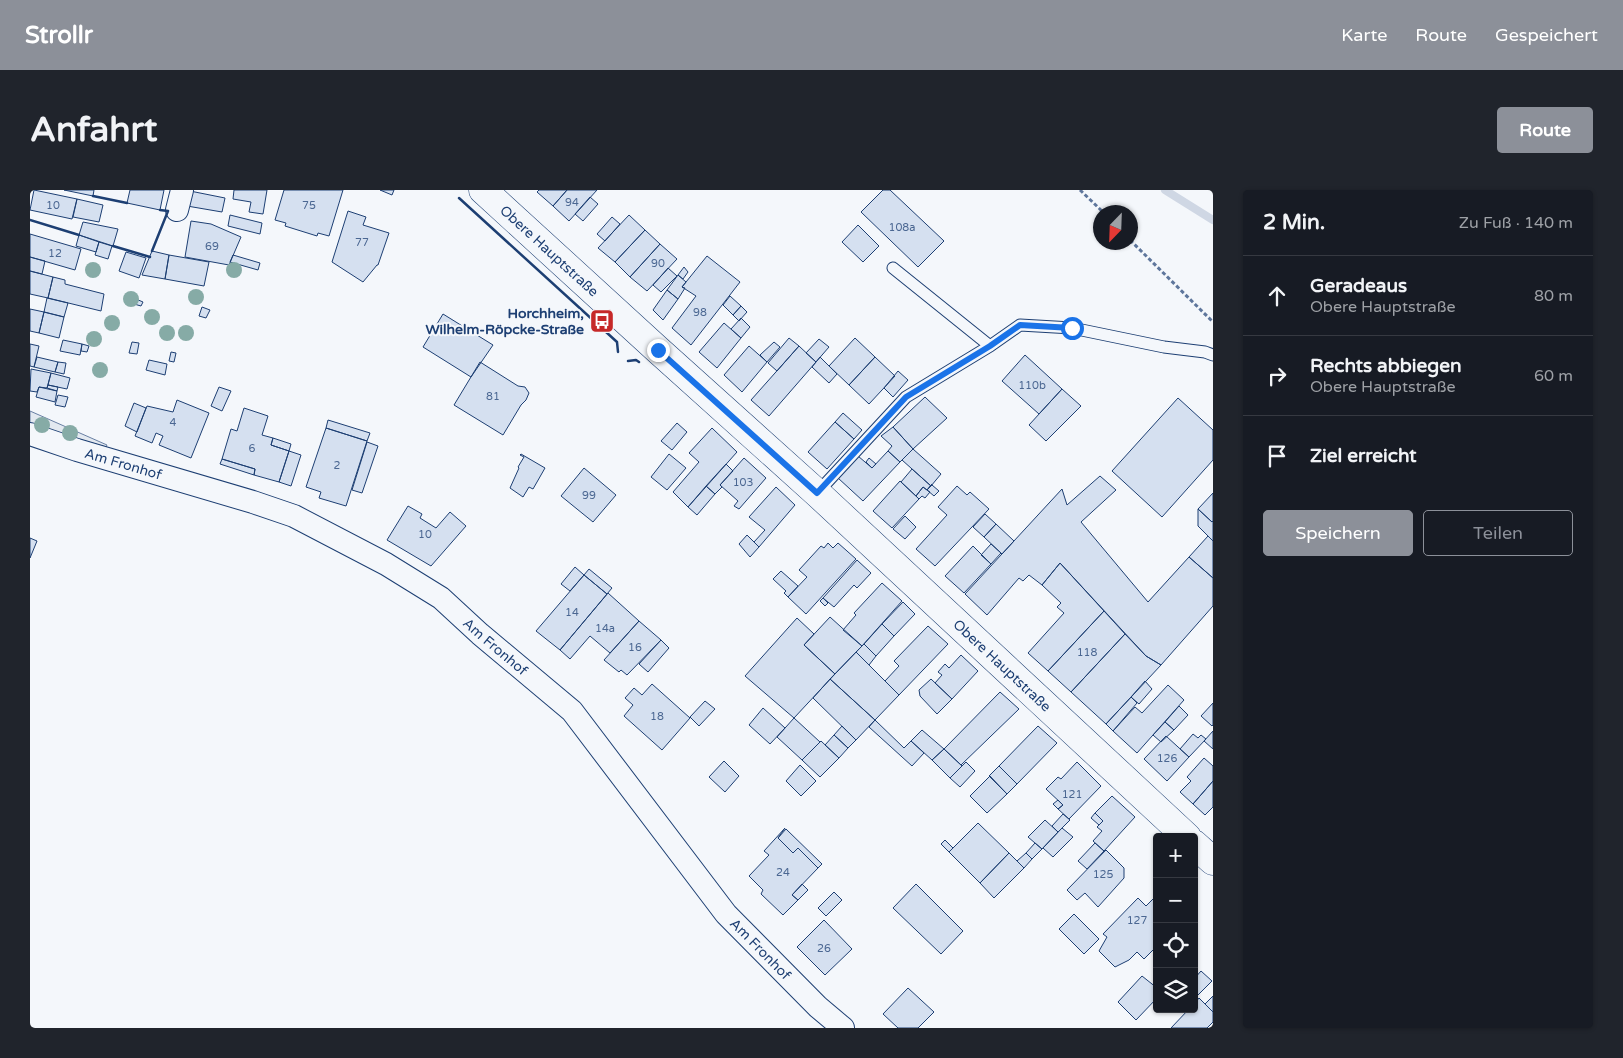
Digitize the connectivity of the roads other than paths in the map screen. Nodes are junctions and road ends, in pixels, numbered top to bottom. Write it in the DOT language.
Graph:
graph roads {
  1 [pos="483,190"];
  2 [pos="893,268"];
  3 [pos="990,346"];
  4 [pos="1213,355"];
  5 [pos="30,434"];
  6 [pos="817,493"];
  7 [pos="1183,833"];
  8 [pos="1198,848"];
  9 [pos="1213,861"];
  10 [pos="843,1028"];
  1 -- 6 [label="main road, Obere Hauptstraße"];
  2 -- 3 [label="lane"];
  3 -- 4 [label="lane"];
  3 -- 6 [label="lane"];
  5 -- 10 [label="street, Am Fronhof"];
  6 -- 7 [label="main road, Obere Hauptstraße"];
  8 -- 9 [label="main road"];
}
